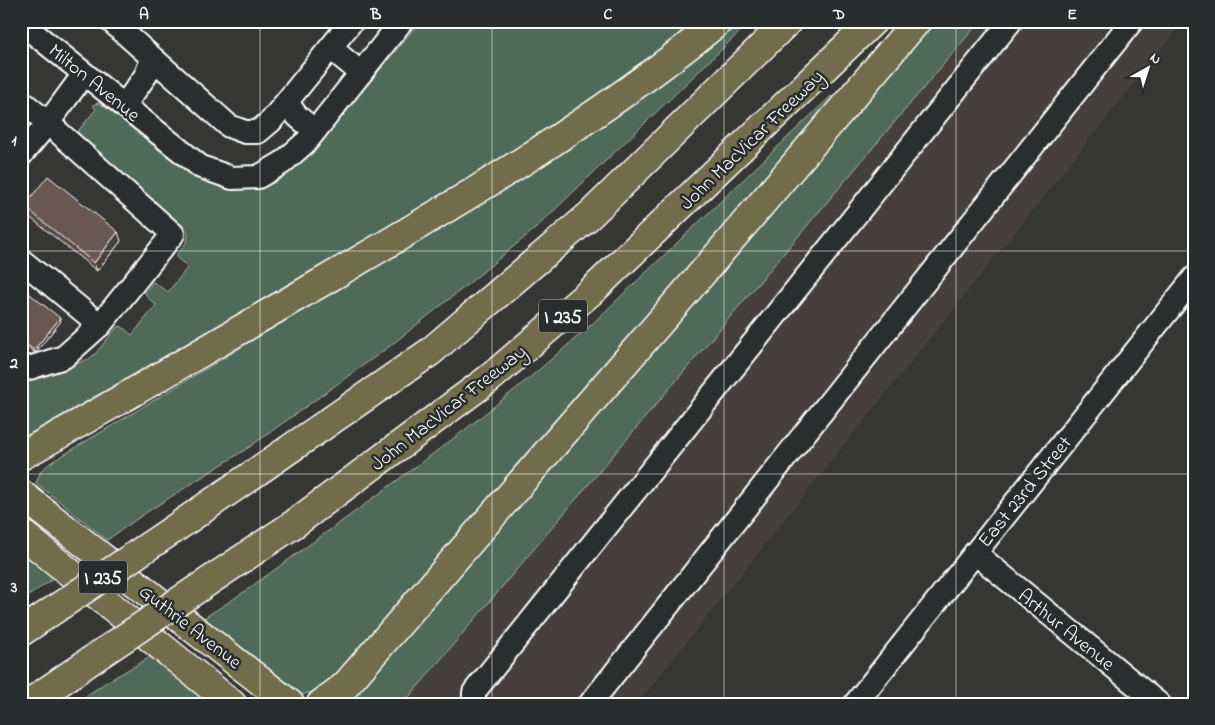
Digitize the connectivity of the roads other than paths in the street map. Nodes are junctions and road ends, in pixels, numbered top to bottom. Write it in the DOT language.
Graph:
graph roads {
  1 [pos="111,21"];
  2 [pos="352,21"];
  3 [pos="402,21"];
  4 [pos="719,21"];
  5 [pos="788,21"];
  6 [pos="873,21"];
  7 [pos="917,21"];
  8 [pos="1011,21"];
  9 [pos="1132,21"];
  10 [pos="21,23"];
  11 [pos="333,45"];
  12 [pos="152,58"];
  13 [pos="361,73"];
  14 [pos="84,74"];
  15 [pos="288,100"];
  16 [pos="22,102"];
  17 [pos="124,106"];
  18 [pos="48,123"];
  19 [pos="315,130"];
  20 [pos="21,155"];
  21 [pos="21,260"];
  22 [pos="1194,278"];
  23 [pos="100,325"];
  24 [pos="21,368"];
  25 [pos="21,456"];
  26 [pos="21,494"];
  27 [pos="21,533"];
  28 [pos="975,553"];
  29 [pos="29,627"];
  30 [pos="28,704"];
  31 [pos="232,704"];
  32 [pos="290,704"];
  33 [pos="321,704"];
  34 [pos="474,704"];
  35 [pos="590,704"];
  36 [pos="855,704"];
  37 [pos="1159,704"];
  1 -- 12 [label="street"];
  2 -- 11 [label="street"];
  3 -- 13 [label="street, Milton Avenue"];
  4 -- 25 [label="main road"];
  5 -- 29 [label="main road, I 235, bridge"];
  6 -- 30 [label="main road, John MacVicar Freeway / I 235, bridge"];
  7 -- 33 [label="main road"];
  8 -- 34 [label="street"];
  9 -- 35 [label="street"];
  10 -- 14 [label="street, Milton Avenue"];
  11 -- 13 [label="street"];
  11 -- 15 [label="street"];
  12 -- 15 [label="street"];
  12 -- 17 [label="street"];
  13 -- 19 [label="street, Milton Avenue"];
  14 -- 17 [label="street, Milton Avenue"];
  14 -- 18 [label="street"];
  15 -- 19 [label="street"];
  16 -- 18 [label="street"];
  17 -- 19 [label="street, Milton Avenue"];
  18 -- 20 [label="street"];
  18 -- 23 [label="street"];
  21 -- 23 [label="street"];
  22 -- 28 [label="street, East 23rd Street"];
  23 -- 24 [label="street"];
  26 -- 32 [label="main road, Guthrie Avenue"];
  27 -- 31 [label="main road, Guthrie Avenue"];
  28 -- 36 [label="street, East 23rd Street"];
  28 -- 37 [label="street, Arthur Avenue"];
}
